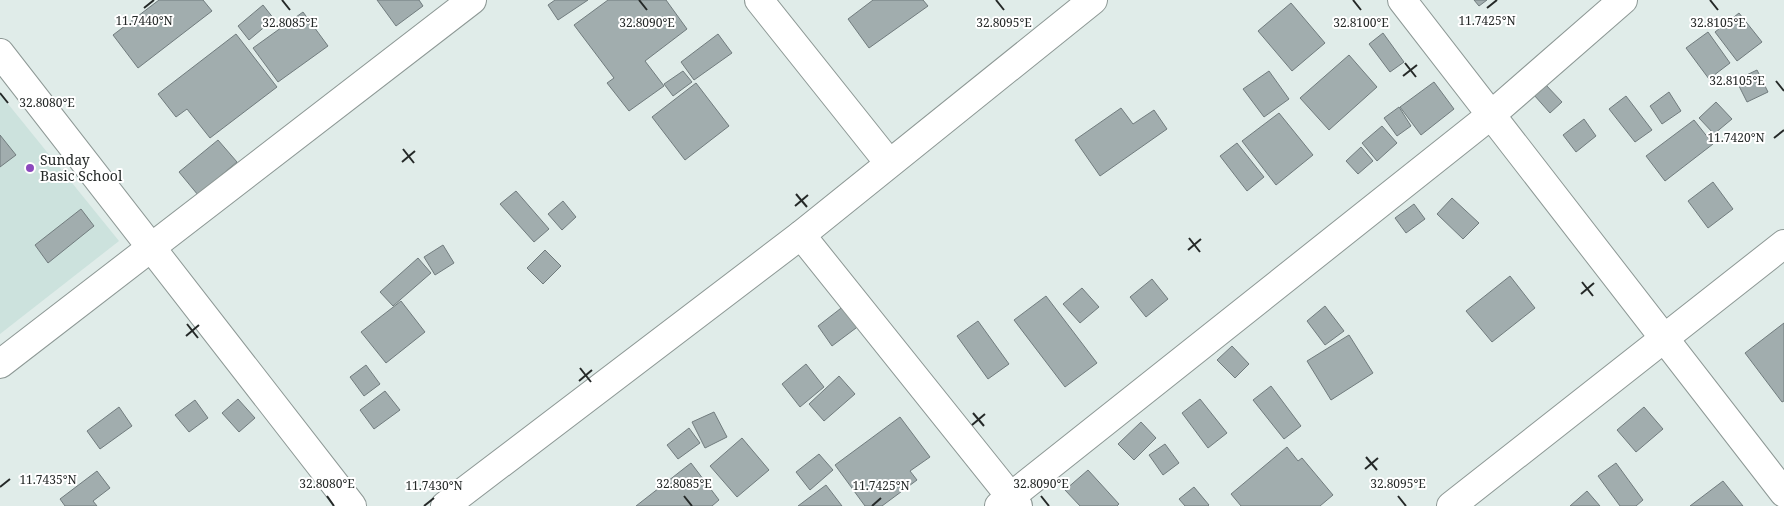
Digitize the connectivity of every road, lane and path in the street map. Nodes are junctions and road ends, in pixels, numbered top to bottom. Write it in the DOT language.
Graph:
graph roads {
  1 [pos="472,0"];
  2 [pos="759,0"];
  3 [pos="1093,0"];
  4 [pos="1402,0"];
  5 [pos="1623,0"];
  6 [pos="0,54"];
  7 [pos="1491,115"];
  8 [pos="889,163"];
  9 [pos="801,235"];
  10 [pos="1784,244"];
  11 [pos="150,247"];
  12 [pos="1664,339"];
  13 [pos="0,364"];
  14 [pos="1784,493"];
  15 [pos="1009,503"];
  16 [pos="352,506"];
  17 [pos="445,506"];
  18 [pos="1451,506"];
  1 -- 11 [label="street"];
  2 -- 8 [label="street"];
  3 -- 8 [label="street"];
  4 -- 7 [label="street"];
  5 -- 7 [label="street"];
  6 -- 11 [label="street"];
  7 -- 12 [label="street"];
  7 -- 15 [label="street"];
  8 -- 9 [label="street"];
  9 -- 15 [label="street"];
  9 -- 17 [label="street"];
  10 -- 12 [label="street"];
  11 -- 13 [label="street"];
  11 -- 16 [label="street"];
  12 -- 14 [label="street"];
  12 -- 18 [label="street"];
}
